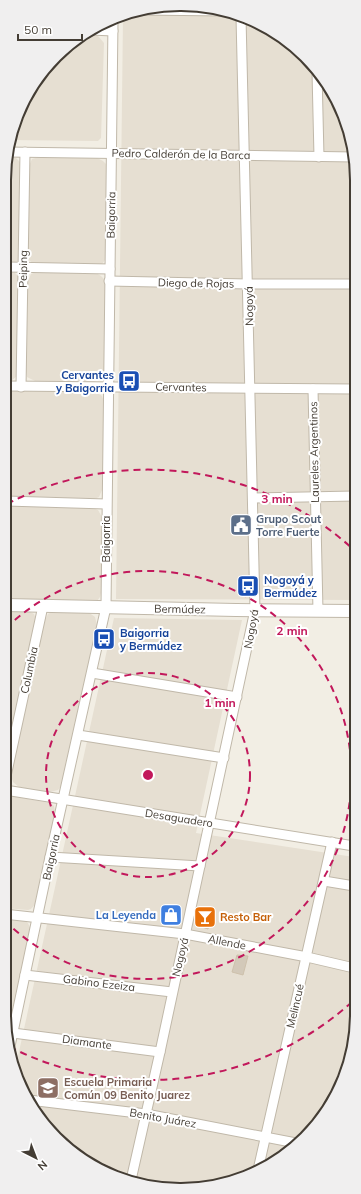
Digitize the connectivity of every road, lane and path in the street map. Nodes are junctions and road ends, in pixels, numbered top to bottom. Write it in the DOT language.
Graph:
graph roads {
  1 [pos="241,22"];
  2 [pos="113,25"];
  3 [pos="102,30"];
  4 [pos="113,31"];
  5 [pos="317,80"];
  6 [pos="13,152"];
  7 [pos="25,152"];
  8 [pos="112,153"];
  9 [pos="245,156"];
  10 [pos="320,157"];
  11 [pos="349,157"];
  12 [pos="11,267"];
  13 [pos="24,268"];
  14 [pos="110,270"];
  15 [pos="109,281"];
  16 [pos="248,284"];
  17 [pos="350,284"];
  18 [pos="11,386"];
  19 [pos="21,387"];
  20 [pos="108,387"];
  21 [pos="250,388"];
  22 [pos="313,389"];
  23 [pos="350,389"];
  24 [pos="316,496"];
  25 [pos="350,496"];
  26 [pos="253,498"];
  27 [pos="11,501"];
  28 [pos="106,504"];
  29 [pos="11,605"];
  30 [pos="43,606"];
  31 [pos="106,607"];
  32 [pos="255,610"];
  33 [pos="318,611"];
  34 [pos="350,611"];
  35 [pos="92,674"];
  36 [pos="237,697"];
  37 [pos="78,735"];
  38 [pos="11,753"];
  39 [pos="224,758"];
  40 [pos="11,791"];
  41 [pos="63,800"];
  42 [pos="209,823"];
  43 [pos="332,842"];
  44 [pos="350,845"];
  45 [pos="50,857"];
  46 [pos="200,866"];
  47 [pos="324,881"];
  48 [pos="350,885"];
  49 [pos="11,915"];
  50 [pos="38,918"];
  51 [pos="185,934"];
  52 [pos="307,957"];
  53 [pos="350,967"];
  54 [pos="26,975"];
  55 [pos="172,992"];
  56 [pos="13,1032"];
  57 [pos="12,1036"];
  58 [pos="160,1052"];
  59 [pos="36,1101"];
  60 [pos="146,1114"];
  61 [pos="265,1137"];
  62 [pos="291,1142"];
  63 [pos="259,1163"];
  64 [pos="132,1176"];
  1 -- 9 [label="street, Nogoyá"];
  2 -- 4 [label="street, Baigorria"];
  3 -- 4 [label="street"];
  4 -- 8 [label="street, Baigorria"];
  5 -- 10 [label="street"];
  6 -- 7 [label="street, Pedro Calderón de la Barca"];
  7 -- 8 [label="street, Pedro Calderón de la Barca"];
  7 -- 13 [label="street, Peiping"];
  8 -- 9 [label="street, Pedro Calderón de la Barca"];
  8 -- 14 [label="street, Baigorria"];
  9 -- 10 [label="street, Pedro Calderón de la Barca"];
  9 -- 16 [label="street, Nogoyá"];
  10 -- 11 [label="street, Pedro Calderón de la Barca"];
  12 -- 13 [label="street"];
  13 -- 14 [label="street"];
  13 -- 19 [label="street, Peiping"];
  14 -- 15 [label="street, Baigorria"];
  15 -- 16 [label="street, Diego de Rojas"];
  15 -- 20 [label="street, Baigorria"];
  16 -- 17 [label="street, Diego de Rojas"];
  16 -- 21 [label="street, Nogoyá"];
  18 -- 19 [label="street, Cervantes"];
  19 -- 20 [label="street, Cervantes"];
  20 -- 21 [label="street, Cervantes"];
  20 -- 28 [label="street, Baigorria"];
  21 -- 22 [label="street, Cervantes"];
  21 -- 26 [label="street, Nogoyá"];
  22 -- 23 [label="street, Cervantes"];
  22 -- 24 [label="street, Laureles Argentinos"];
  24 -- 25 [label="street"];
  24 -- 26 [label="street"];
  24 -- 33 [label="street, Laureles Argentinos"];
  26 -- 32 [label="street, Nogoyá"];
  27 -- 28 [label="street"];
  28 -- 31 [label="street, Baigorria"];
  29 -- 30 [label="street, Bermúdez"];
  30 -- 31 [label="street, Bermúdez"];
  30 -- 38 [label="street, Columbia"];
  31 -- 32 [label="street, Bermúdez"];
  31 -- 35 [label="street, Baigorria"];
  32 -- 33 [label="street, Bermúdez"];
  32 -- 36 [label="street, Nogoyá"];
  33 -- 34 [label="street, Bermúdez"];
  35 -- 36 [label="street"];
  35 -- 37 [label="street, Baigorria"];
  36 -- 39 [label="street, Nogoyá"];
  37 -- 39 [label="street"];
  37 -- 41 [label="street, Baigorria"];
  39 -- 42 [label="street, Nogoyá"];
  40 -- 41 [label="street, Desaguadero"];
  41 -- 42 [label="street, Desaguadero"];
  41 -- 45 [label="street, Baigorria"];
  42 -- 43 [label="street, Desaguadero"];
  42 -- 46 [label="street, Nogoyá"];
  43 -- 44 [label="street, Desaguadero"];
  43 -- 47 [label="street, Melincué"];
  45 -- 46 [label="street"];
  45 -- 50 [label="street, Baigorria"];
  46 -- 51 [label="street, Nogoyá"];
  47 -- 48 [label="street"];
  47 -- 52 [label="street, Melincué"];
  49 -- 50 [label="street, Allende"];
  50 -- 51 [label="street, Allende"];
  50 -- 54 [label="street, Baigorria"];
  51 -- 52 [label="street, Allende"];
  51 -- 55 [label="street, Nogoyá"];
  52 -- 53 [label="street, Allende"];
  52 -- 61 [label="street, Melincué"];
  54 -- 55 [label="street, Gabino Ezeiza"];
  54 -- 56 [label="street, Baigorria"];
  55 -- 58 [label="street, Nogoyá"];
  56 -- 57 [label="street, Baigorria"];
  56 -- 58 [label="street, Diamante"];
  58 -- 60 [label="street, Nogoyá"];
  59 -- 60 [label="street, Benito Juárez"];
  60 -- 61 [label="street, Benito Juárez"];
  60 -- 64 [label="street, Nogoyá"];
  61 -- 62 [label="street, Benito Juárez"];
  61 -- 63 [label="street, Melincué"];
}
